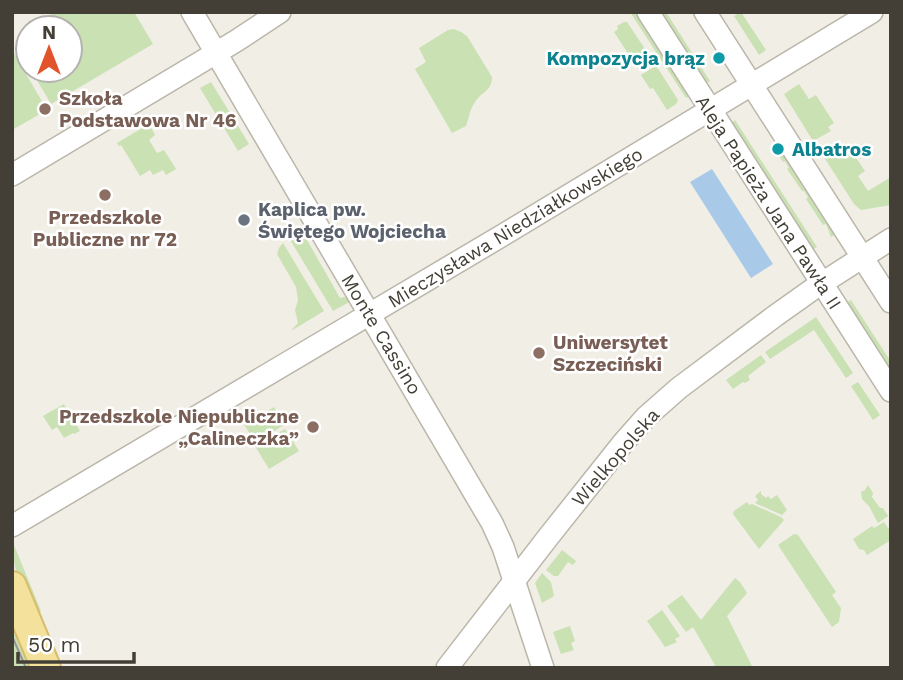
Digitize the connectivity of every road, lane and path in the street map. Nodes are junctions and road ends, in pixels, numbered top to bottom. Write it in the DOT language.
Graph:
graph roads {
  1 [pos="192,12"];
  2 [pos="280,12"];
  3 [pos="648,12"];
  4 [pos="705,12"];
  5 [pos="872,12"];
  6 [pos="216,52"];
  7 [pos="751,85"];
  8 [pos="710,110"];
  9 [pos="12,174"];
  10 [pos="891,239"];
  11 [pos="862,257"];
  12 [pos="822,283"];
  13 [pos="891,302"];
  14 [pos="369,313"];
  15 [pos="891,391"];
  16 [pos="12,526"];
  17 [pos="514,580"];
  18 [pos="15,595"];
  19 [pos="46,668"];
  20 [pos="447,668"];
  21 [pos="543,668"];
  1 -- 6 [label="street, Monte Cassino"];
  2 -- 6 [label="street"];
  3 -- 8 [label="street, Aleja Papieża Jana Pawła II"];
  4 -- 7 [label="street"];
  5 -- 7 [label="street, Mieczysława Niedziałkowskiego"];
  6 -- 9 [label="street"];
  6 -- 14 [label="street, Monte Cassino"];
  7 -- 8 [label="street, Mieczysława Niedziałkowskiego"];
  7 -- 11 [label="street"];
  8 -- 12 [label="street, Aleja Papieża Jana Pawła II"];
  8 -- 14 [label="street, Mieczysława Niedziałkowskiego"];
  10 -- 11 [label="street, Wielkopolska"];
  11 -- 12 [label="street, Wielkopolska"];
  11 -- 13 [label="street"];
  12 -- 15 [label="street, Aleja Papieża Jana Pawła II"];
  12 -- 17 [label="street, Wielkopolska"];
  14 -- 16 [label="street, Mieczysława Niedziałkowskiego"];
  14 -- 17 [label="street, Monte Cassino"];
  17 -- 20 [label="street, Wielkopolska"];
  17 -- 21 [label="street, Monte Cassino"];
  18 -- 19 [label="main road"];
}
